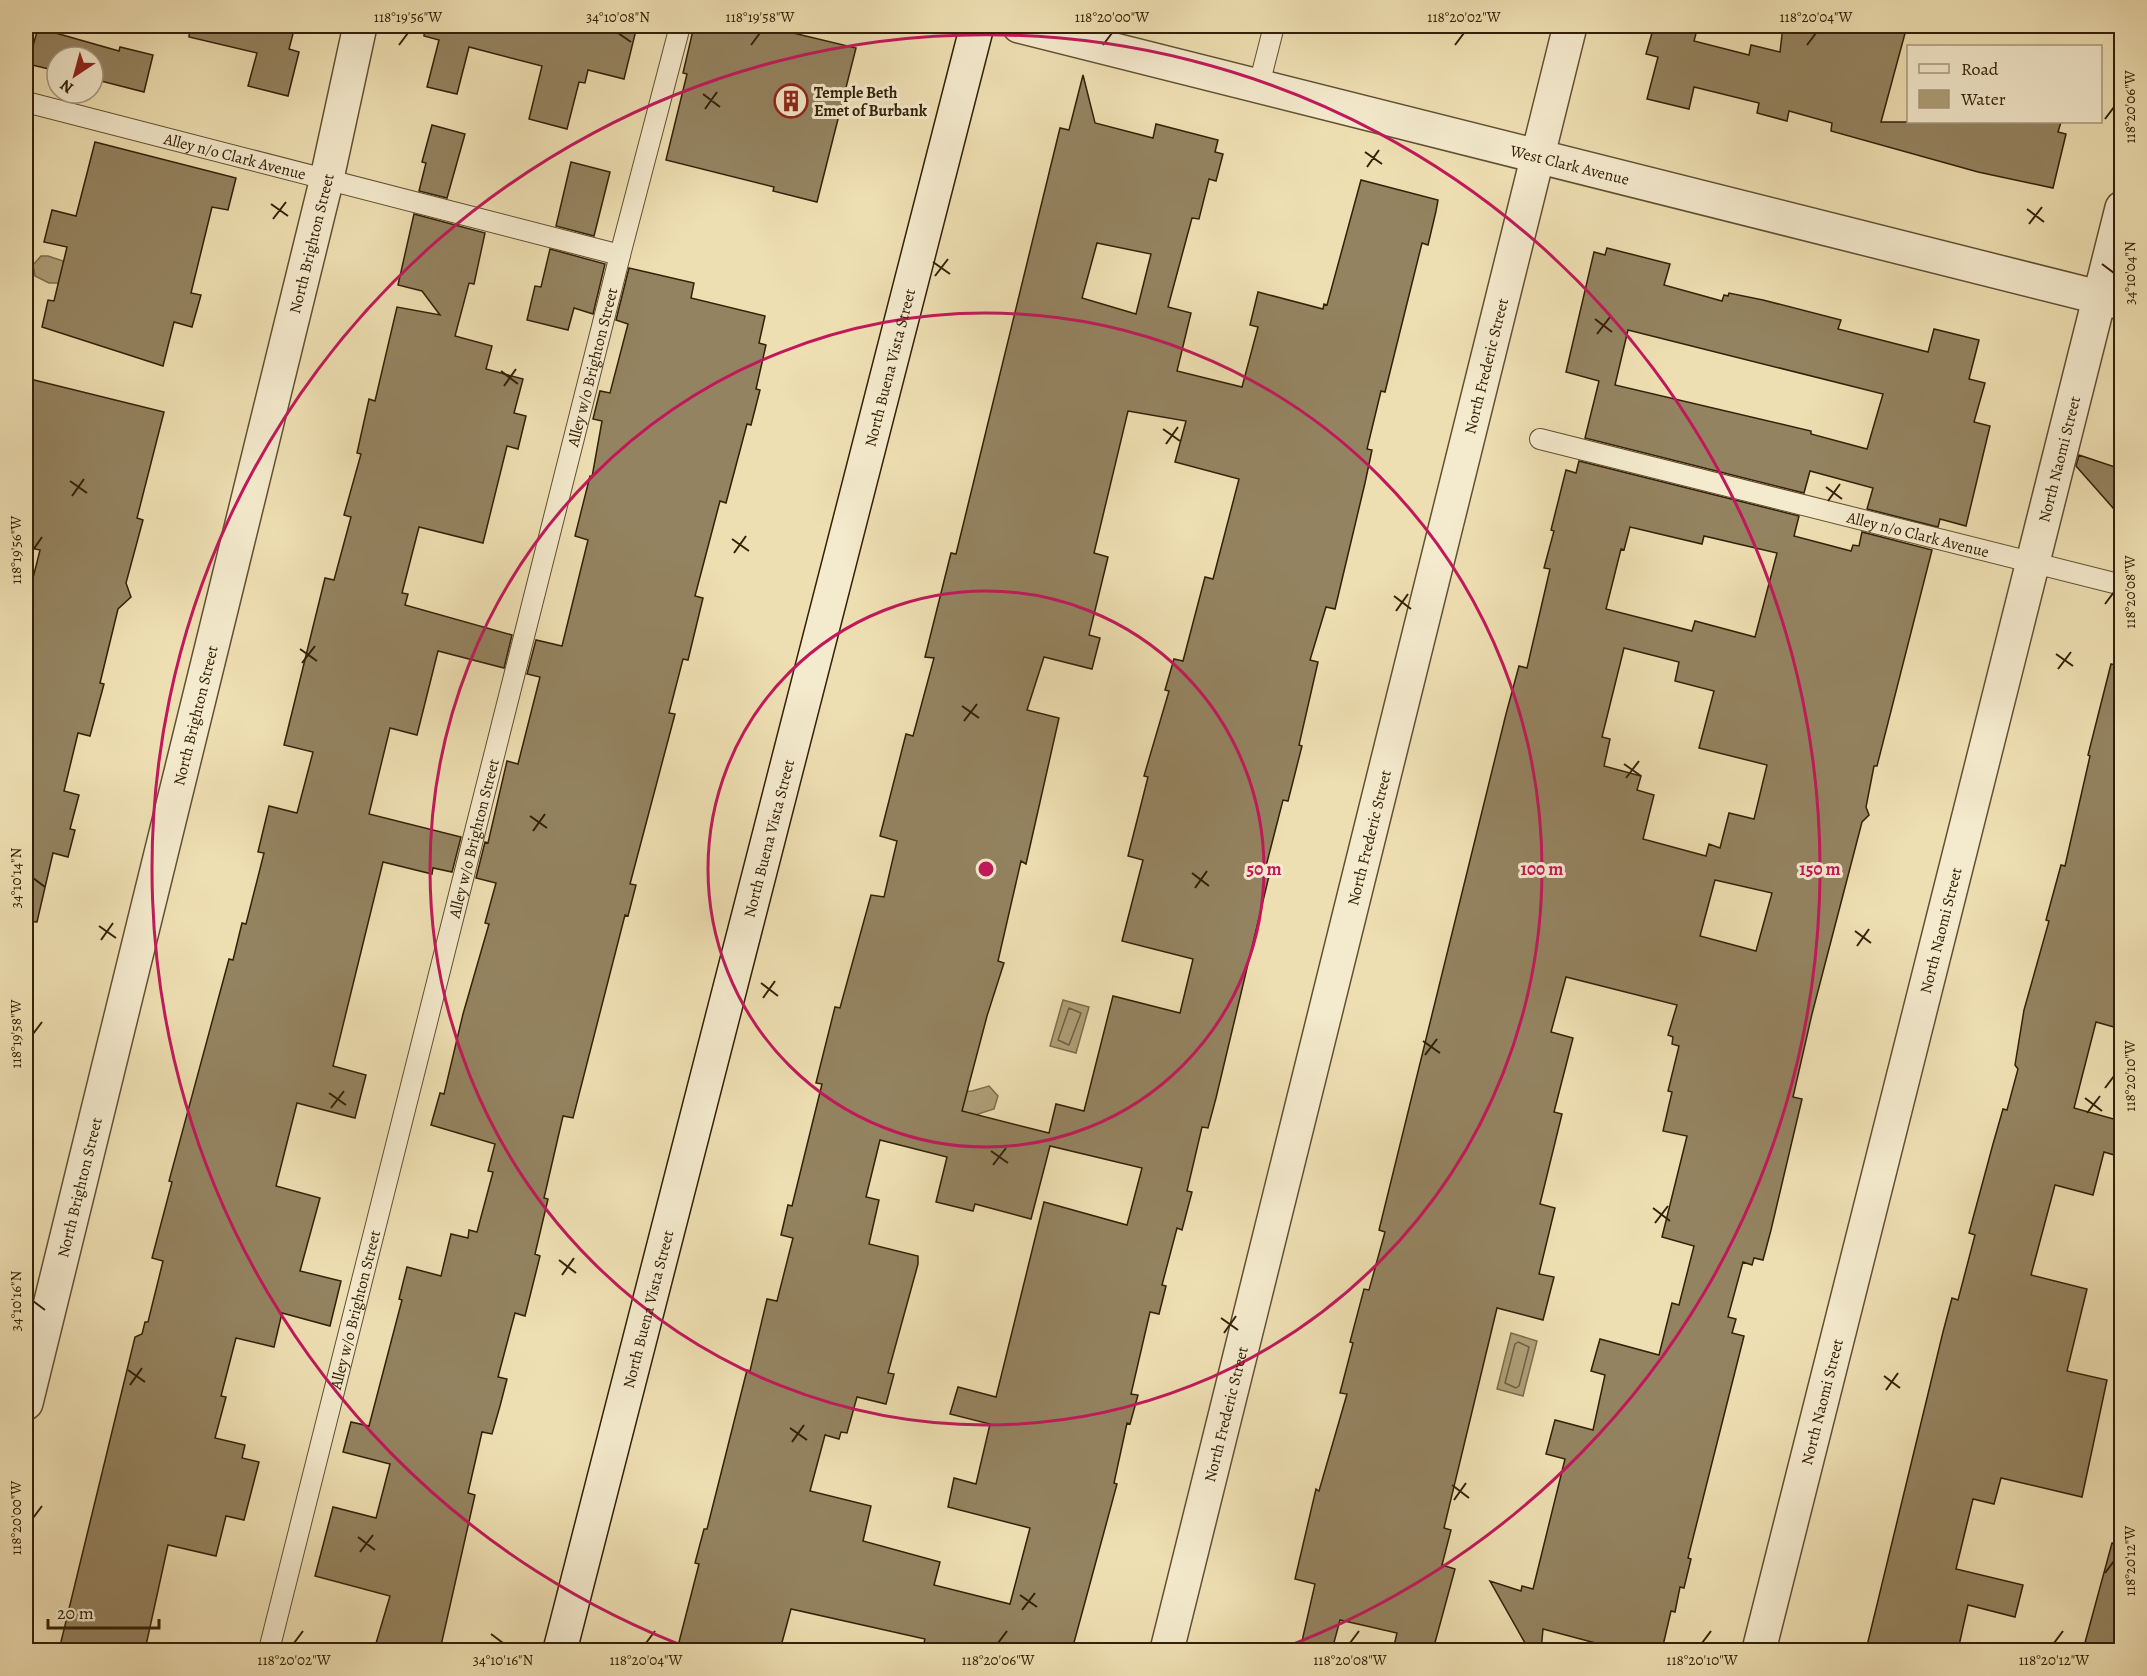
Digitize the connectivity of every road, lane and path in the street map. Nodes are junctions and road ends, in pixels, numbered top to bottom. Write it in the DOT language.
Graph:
graph roads {
  1 [pos="360,26"];
  2 [pos="680,26"];
  3 [pos="977,26"];
  4 [pos="1019,26"];
  5 [pos="1274,26"];
  6 [pos="1570,26"];
  7 [pos="1259,85"];
  8 [pos="26,102"];
  9 [pos="1538,157"];
  10 [pos="327,178"];
  11 [pos="2121,208"];
  12 [pos="620,255"];
  13 [pos="2110,300"];
  14 [pos="1540,439"];
  15 [pos="2034,563"];
  16 [pos="2121,585"];
  17 [pos="26,1403"];
  18 [pos="268,1650"];
  19 [pos="560,1650"];
  20 [pos="1167,1650"];
  21 [pos="1759,1650"];
  1 -- 10 [label="street, North Brighton Street"];
  2 -- 12 [label="lane, Alley w/o Brighton Street"];
  3 -- 19 [label="street, North Buena Vista Street"];
  4 -- 7 [label="street, West Clark Avenue"];
  5 -- 7 [label="lane"];
  6 -- 9 [label="street, North Frederic Street"];
  7 -- 9 [label="street, West Clark Avenue"];
  8 -- 10 [label="lane, Alley n/o Clark Avenue"];
  9 -- 13 [label="street, West Clark Avenue"];
  9 -- 20 [label="street, North Frederic Street"];
  10 -- 12 [label="lane, Alley n/o Clark Avenue"];
  10 -- 17 [label="street, North Brighton Street"];
  11 -- 13 [label="street, North Naomi Street"];
  12 -- 18 [label="lane, Alley w/o Brighton Street"];
  13 -- 15 [label="street, North Naomi Street"];
  14 -- 15 [label="lane, Alley n/o Clark Avenue"];
  15 -- 16 [label="lane, Alley n/o Clark Avenue"];
  15 -- 21 [label="street, North Naomi Street"];
}
